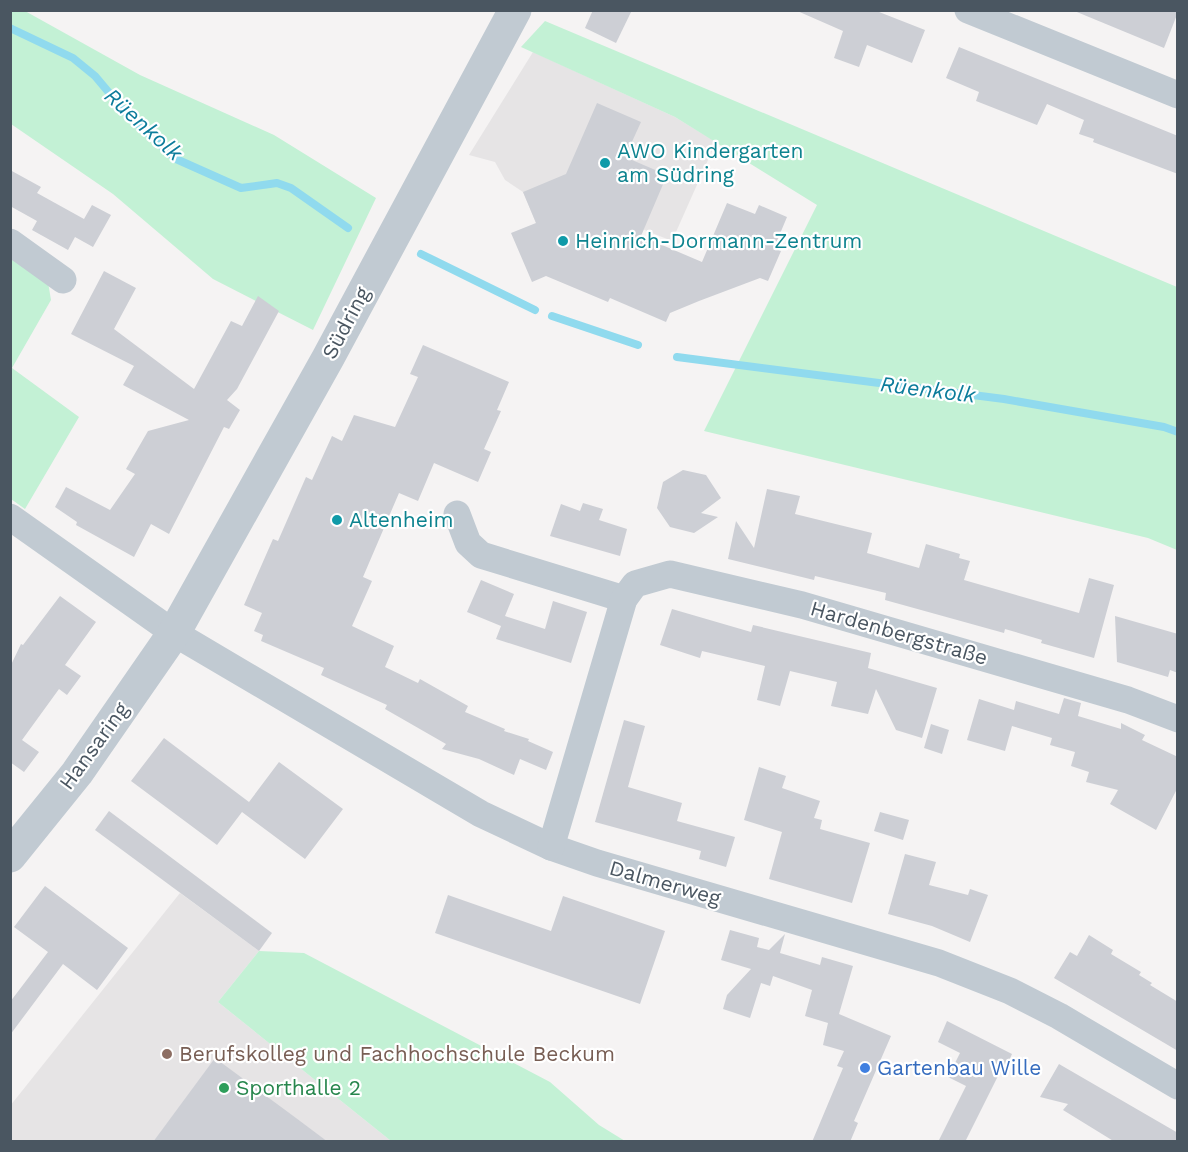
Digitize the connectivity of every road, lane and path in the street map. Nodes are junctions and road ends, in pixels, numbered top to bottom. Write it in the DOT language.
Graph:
graph roads {
  1 [pos="515,10"];
  2 [pos="968,10"];
  3 [pos="1178,96"];
  4 [pos="10,242"];
  5 [pos="63,280"];
  6 [pos="457,514"];
  7 [pos="10,517"];
  8 [pos="629,591"];
  9 [pos="174,633"];
  10 [pos="1178,719"];
  11 [pos="551,847"];
  12 [pos="10,856"];
  13 [pos="1178,1086"];
  1 -- 9 [label="street, Südring"];
  2 -- 3 [label="street"];
  4 -- 5 [label="street"];
  6 -- 8 [label="street"];
  7 -- 9 [label="street, Dalmerweg"];
  8 -- 10 [label="street, Hardenbergstraße"];
  8 -- 11 [label="street"];
  9 -- 11 [label="street, Dalmerweg"];
  9 -- 12 [label="street, Hansaring"];
  11 -- 13 [label="street, Dalmerweg"];
}
